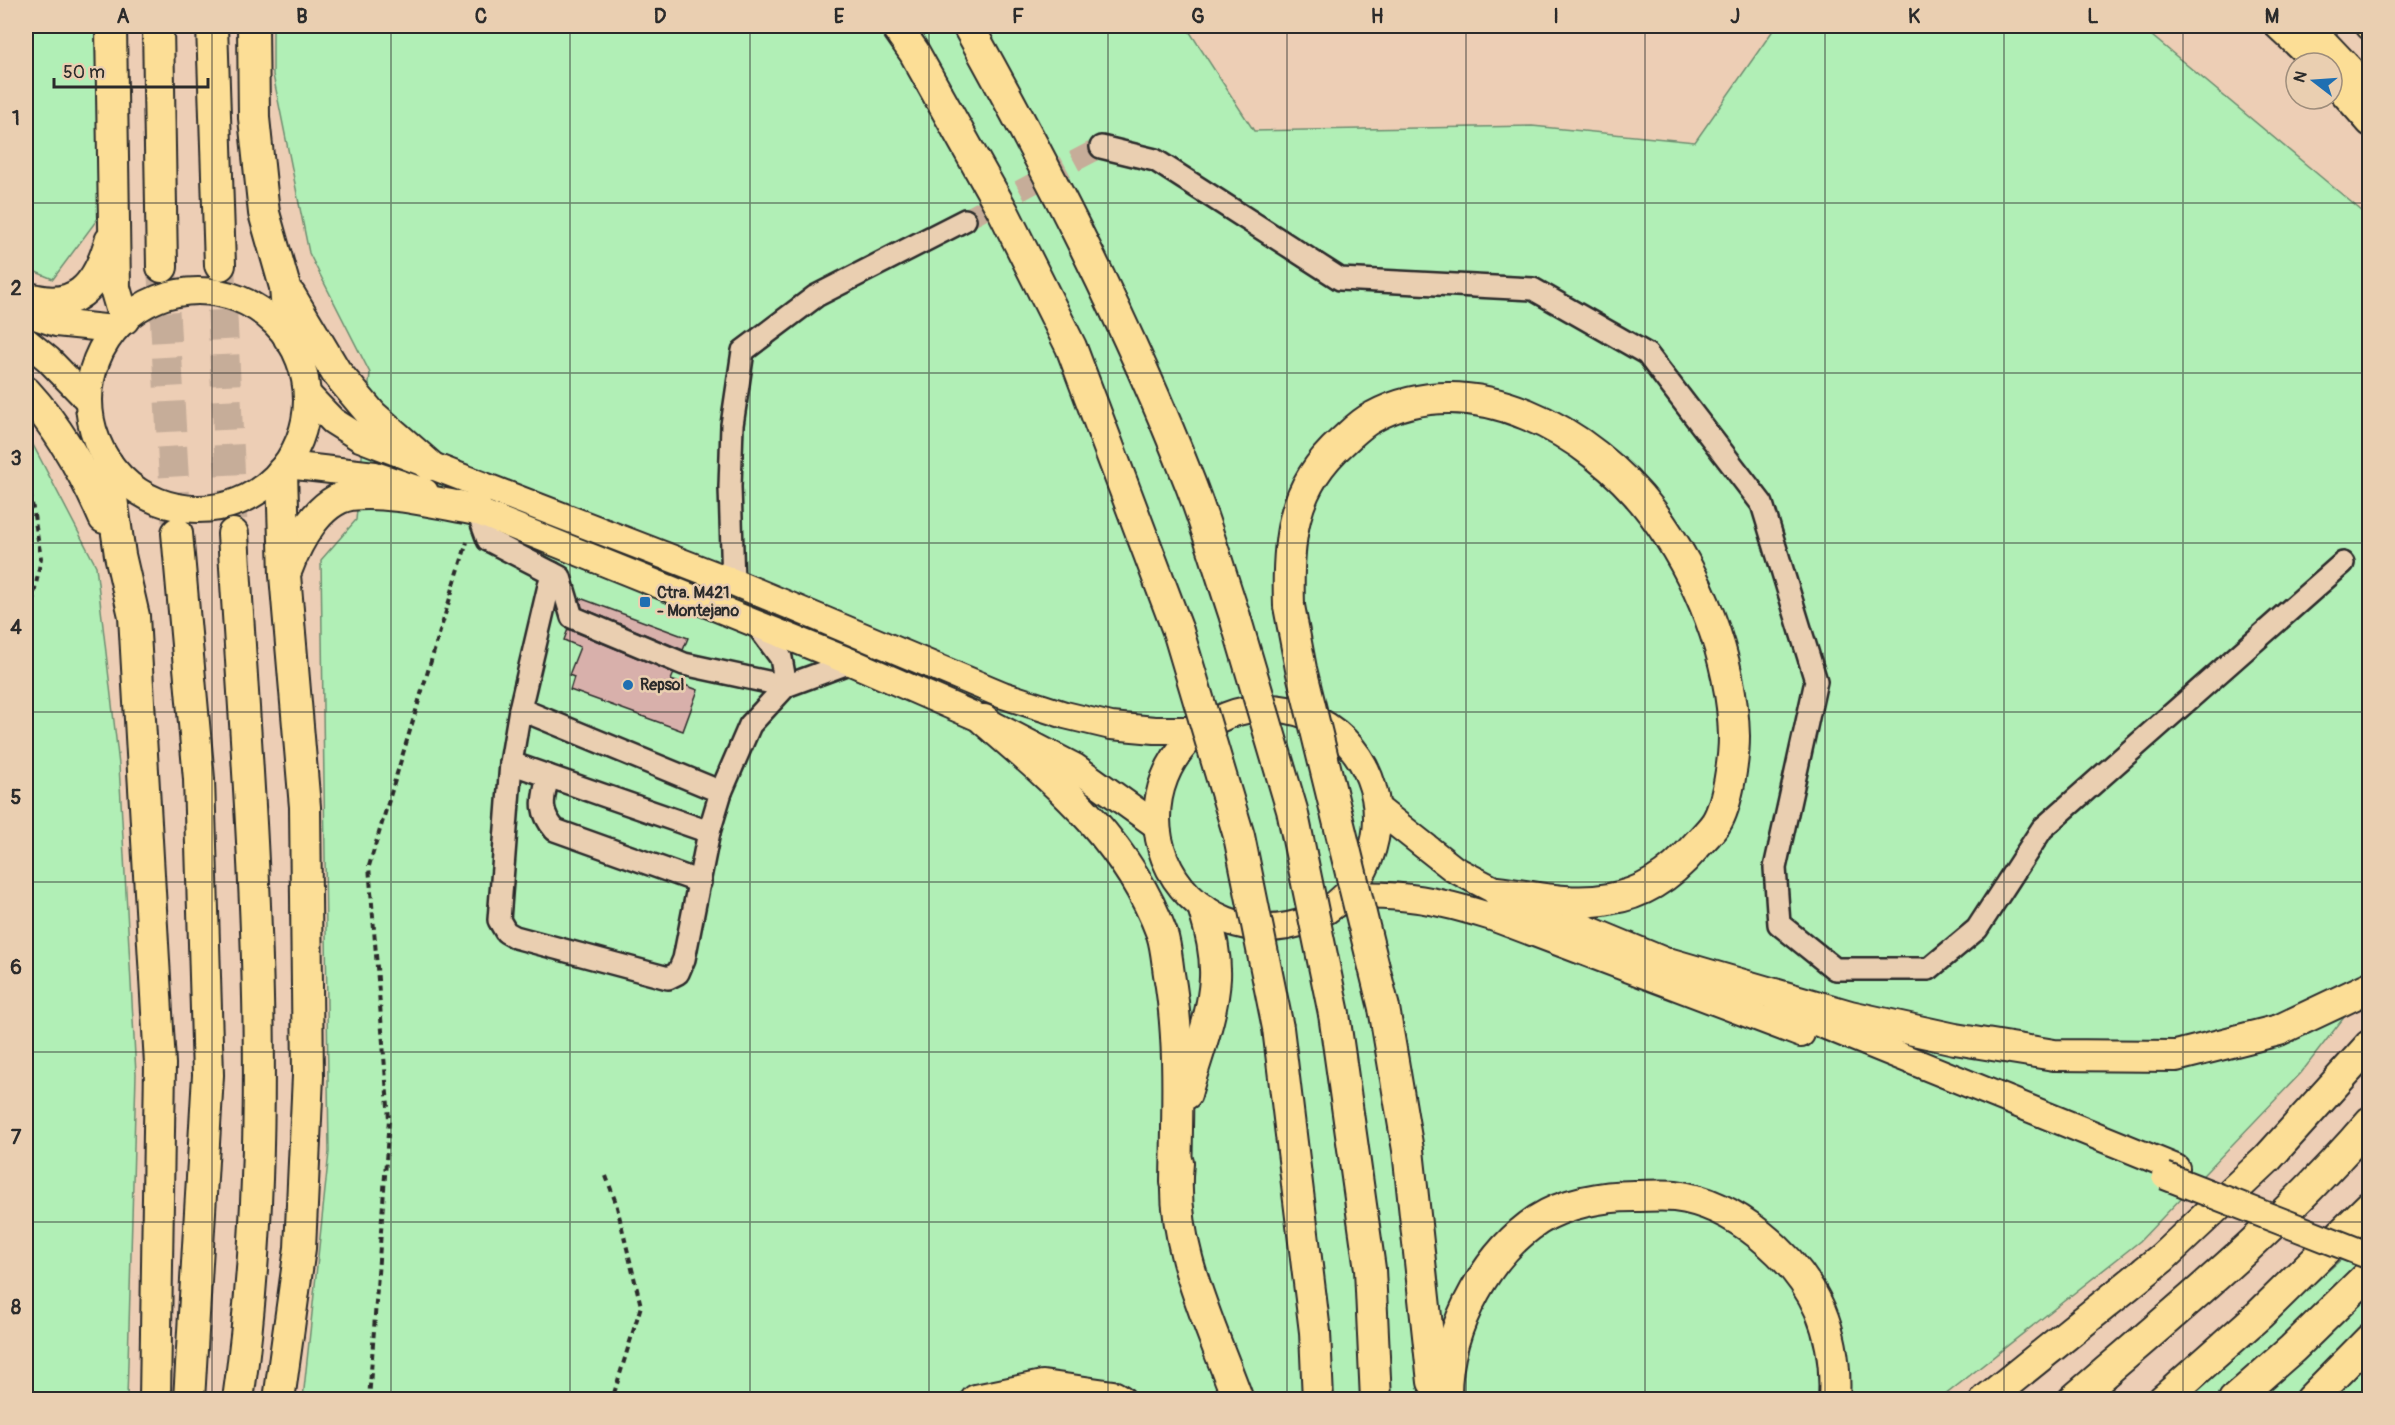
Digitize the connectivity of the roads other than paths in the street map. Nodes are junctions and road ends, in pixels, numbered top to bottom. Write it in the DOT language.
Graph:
graph roads {
  1 [pos="111,26"];
  2 [pos="158,26"];
  3 [pos="212,26"];
  4 [pos="253,26"];
  5 [pos="896,26"];
  6 [pos="968,26"];
  7 [pos="2278,26"];
  8 [pos="2308,26"];
  9 [pos="2304,51"];
  10 [pos="2370,90"];
  11 [pos="2344,94"];
  12 [pos="2370,123"];
  13 [pos="1101,147"];
  14 [pos="965,220"];
  15 [pos="116,221"];
  16 [pos="220,265"];
  17 [pos="162,267"];
  18 [pos="285,287"];
  19 [pos="26,297"];
  20 [pos="26,313"];
  21 [pos="119,324"];
  22 [pos="289,338"];
  23 [pos="26,341"];
  24 [pos="26,392"];
  25 [pos="309,395"];
  26 [pos="88,400"];
  27 [pos="107,463"];
  28 [pos="429,465"];
  29 [pos="285,469"];
  30 [pos="477,510"];
  31 [pos="177,533"];
  32 [pos="233,534"];
  33 [pos="120,555"];
  34 [pos="2343,563"];
  35 [pos="552,573"];
  36 [pos="285,575"];
  37 [pos="733,582"];
  38 [pos="756,624"];
  39 [pos="851,662"];
  40 [pos="786,686"];
  41 [pos="520,709"];
  42 [pos="984,720"];
  43 [pos="1199,730"];
  44 [pos="511,763"];
  45 [pos="548,776"];
  46 [pos="721,792"];
  47 [pos="1378,808"];
  48 [pos="1156,825"];
  49 [pos="709,832"];
  50 [pos="700,882"];
  51 [pos="1498,892"];
  52 [pos="1348,896"];
  53 [pos="1204,910"];
  54 [pos="1671,964"];
  55 [pos="2370,987"];
  56 [pos="2370,1045"];
  57 [pos="2370,1122"];
  58 [pos="2171,1172"];
  59 [pos="1176,1182"];
  60 [pos="2370,1206"];
  61 [pos="2370,1244"];
  62 [pos="2370,1256"];
  63 [pos="2370,1273"];
  64 [pos="2370,1340"];
  65 [pos="154,1400"];
  66 [pos="189,1400"];
  67 [pos="238,1400"];
  68 [pos="279,1400"];
  69 [pos="976,1400"];
  70 [pos="1120,1400"];
  71 [pos="1238,1400"];
  72 [pos="1318,1400"];
  73 [pos="1376,1400"];
  74 [pos="1434,1400"];
  75 [pos="1446,1400"];
  76 [pos="1834,1400"];
  77 [pos="1986,1400"];
  78 [pos="2073,1400"];
  79 [pos="2163,1400"];
  80 [pos="2234,1400"];
  81 [pos="2310,1400"];
  1 -- 15 [label="highway"];
  2 -- 17 [label="highway"];
  3 -- 16 [label="highway"];
  4 -- 18 [label="highway"];
  5 -- 72 [label="highway, bridge"];
  6 -- 73 [label="highway, bridge"];
  7 -- 9 [label="main road"];
  8 -- 10 [label="main road"];
  11 -- 12 [label="main road"];
  13 -- 34 [label="lane"];
  14 -- 37 [label="lane"];
  15 -- 19 [label="highway"];
  15 -- 21 [label="highway"];
  18 -- 22 [label="highway"];
  18 -- 28 [label="highway"];
  20 -- 21 [label="main road"];
  21 -- 22 [label="main road"];
  21 -- 26 [label="main road"];
  22 -- 25 [label="main road"];
  23 -- 26 [label="main road"];
  24 -- 33 [label="highway"];
  25 -- 28 [label="main road"];
  25 -- 29 [label="main road"];
  26 -- 27 [label="main road"];
  27 -- 29 [label="main road"];
  27 -- 33 [label="highway"];
  28 -- 37 [label="main road"];
  29 -- 30 [label="main road"];
  29 -- 36 [label="highway"];
  30 -- 35 [label="lane"];
  30 -- 36 [label="highway"];
  30 -- 38 [label="main road"];
  31 -- 66 [label="highway"];
  32 -- 67 [label="highway"];
  33 -- 65 [label="highway"];
  35 -- 40 [label="lane"];
  35 -- 41 [label="lane"];
  36 -- 68 [label="highway"];
  37 -- 43 [label="main road"];
  38 -- 39 [label="main road"];
  38 -- 40 [label="lane"];
  39 -- 40 [label="lane"];
  39 -- 42 [label="main road"];
  40 -- 46 [label="lane"];
  41 -- 44 [label="lane"];
  41 -- 46 [label="lane"];
  42 -- 48 [label="main road"];
  42 -- 59 [label="highway"];
  43 -- 47 [label="main road"];
  43 -- 48 [label="main road"];
  44 -- 45 [label="lane"];
  44 -- 50 [label="lane"];
  45 -- 49 [label="lane"];
  45 -- 50 [label="lane"];
  46 -- 49 [label="lane"];
  47 -- 51 [label="main road"];
  47 -- 52 [label="main road"];
  48 -- 53 [label="main road"];
  49 -- 50 [label="lane"];
  51 -- 54 [label="main road"];
  51 -- 74 [label="highway, bridge"];
  52 -- 53 [label="main road"];
  52 -- 58 [label="main road"];
  53 -- 59 [label="highway"];
  54 -- 55 [label="highway"];
  54 -- 58 [label="main road"];
  56 -- 77 [label="highway"];
  57 -- 78 [label="highway"];
  58 -- 61 [label="main road"];
  58 -- 62 [label="main road, bridge"];
  59 -- 71 [label="highway"];
  60 -- 79 [label="highway"];
  63 -- 80 [label="highway"];
  64 -- 81 [label="highway"];
  69 -- 70 [label="highway"];
  75 -- 76 [label="highway"];
}
